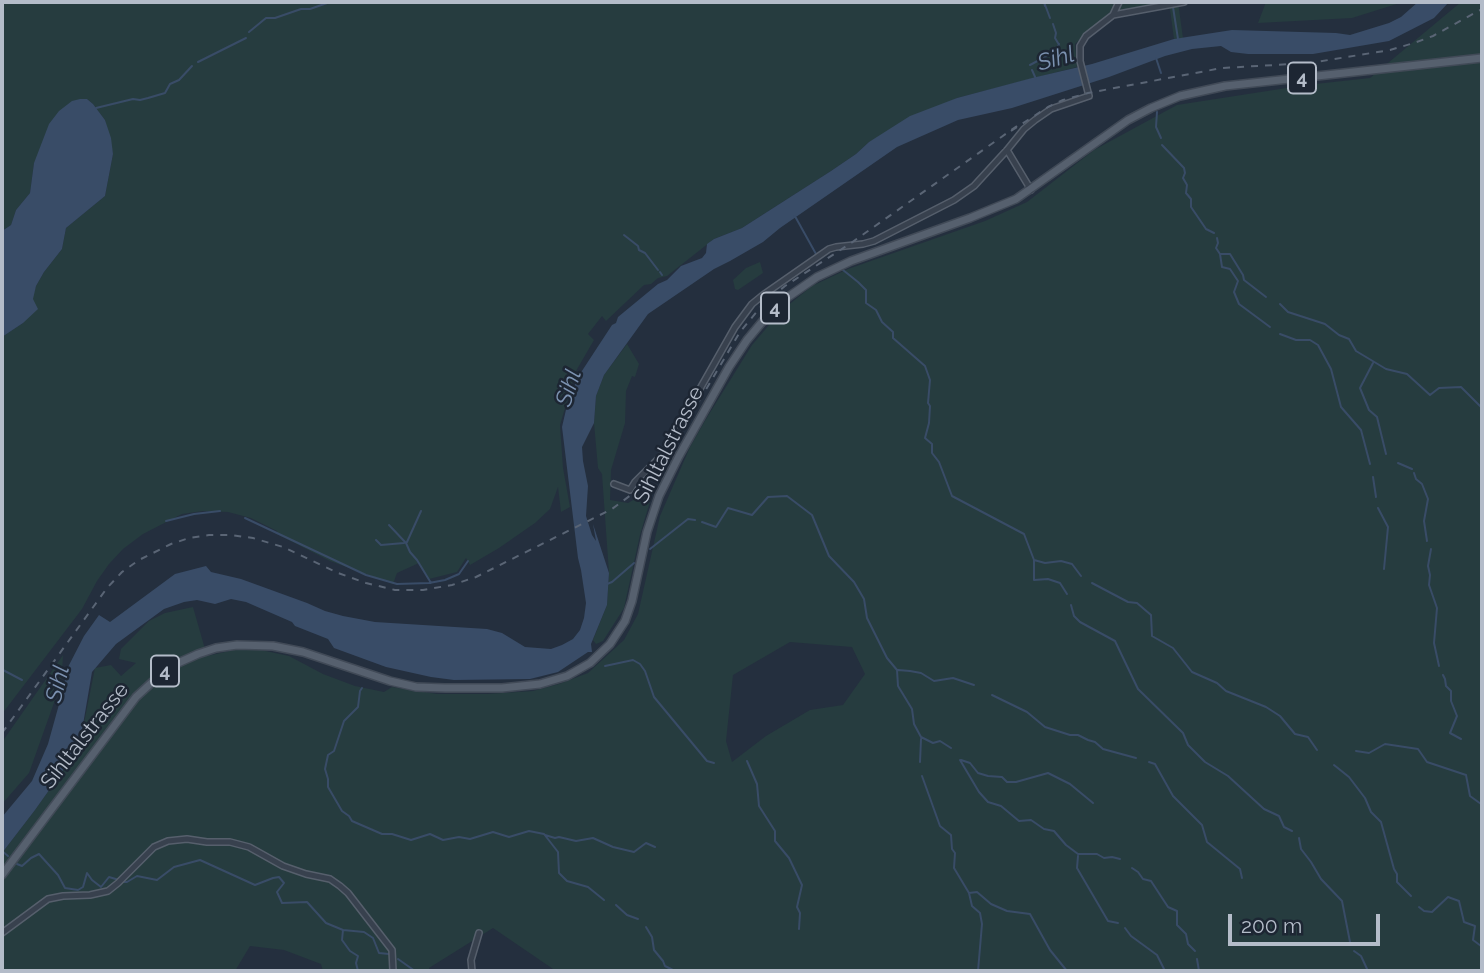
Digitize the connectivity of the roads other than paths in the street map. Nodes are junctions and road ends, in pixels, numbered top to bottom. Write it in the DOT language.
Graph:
graph roads {
  1 [pos="1119,2"];
  2 [pos="1184,2"];
  3 [pos="1113,15"];
  4 [pos="1482,58"];
  5 [pos="1007,150"];
  6 [pos="1031,190"];
  7 [pos="614,484"];
  8 [pos="2,875"];
  9 [pos="2,933"];
  10 [pos="479,933"];
  11 [pos="393,971"];
  12 [pos="471,971"];
  1 -- 3 [label="street"];
  2 -- 3 [label="street"];
  3 -- 5 [label="street"];
  4 -- 6 [label="main road, Sihltalstrasse / 4"];
  5 -- 6 [label="street"];
  5 -- 7 [label="street"];
  6 -- 8 [label="main road, Sihltalstrasse / 4"];
  9 -- 11 [label="street"];
  10 -- 12 [label="street"];
}
